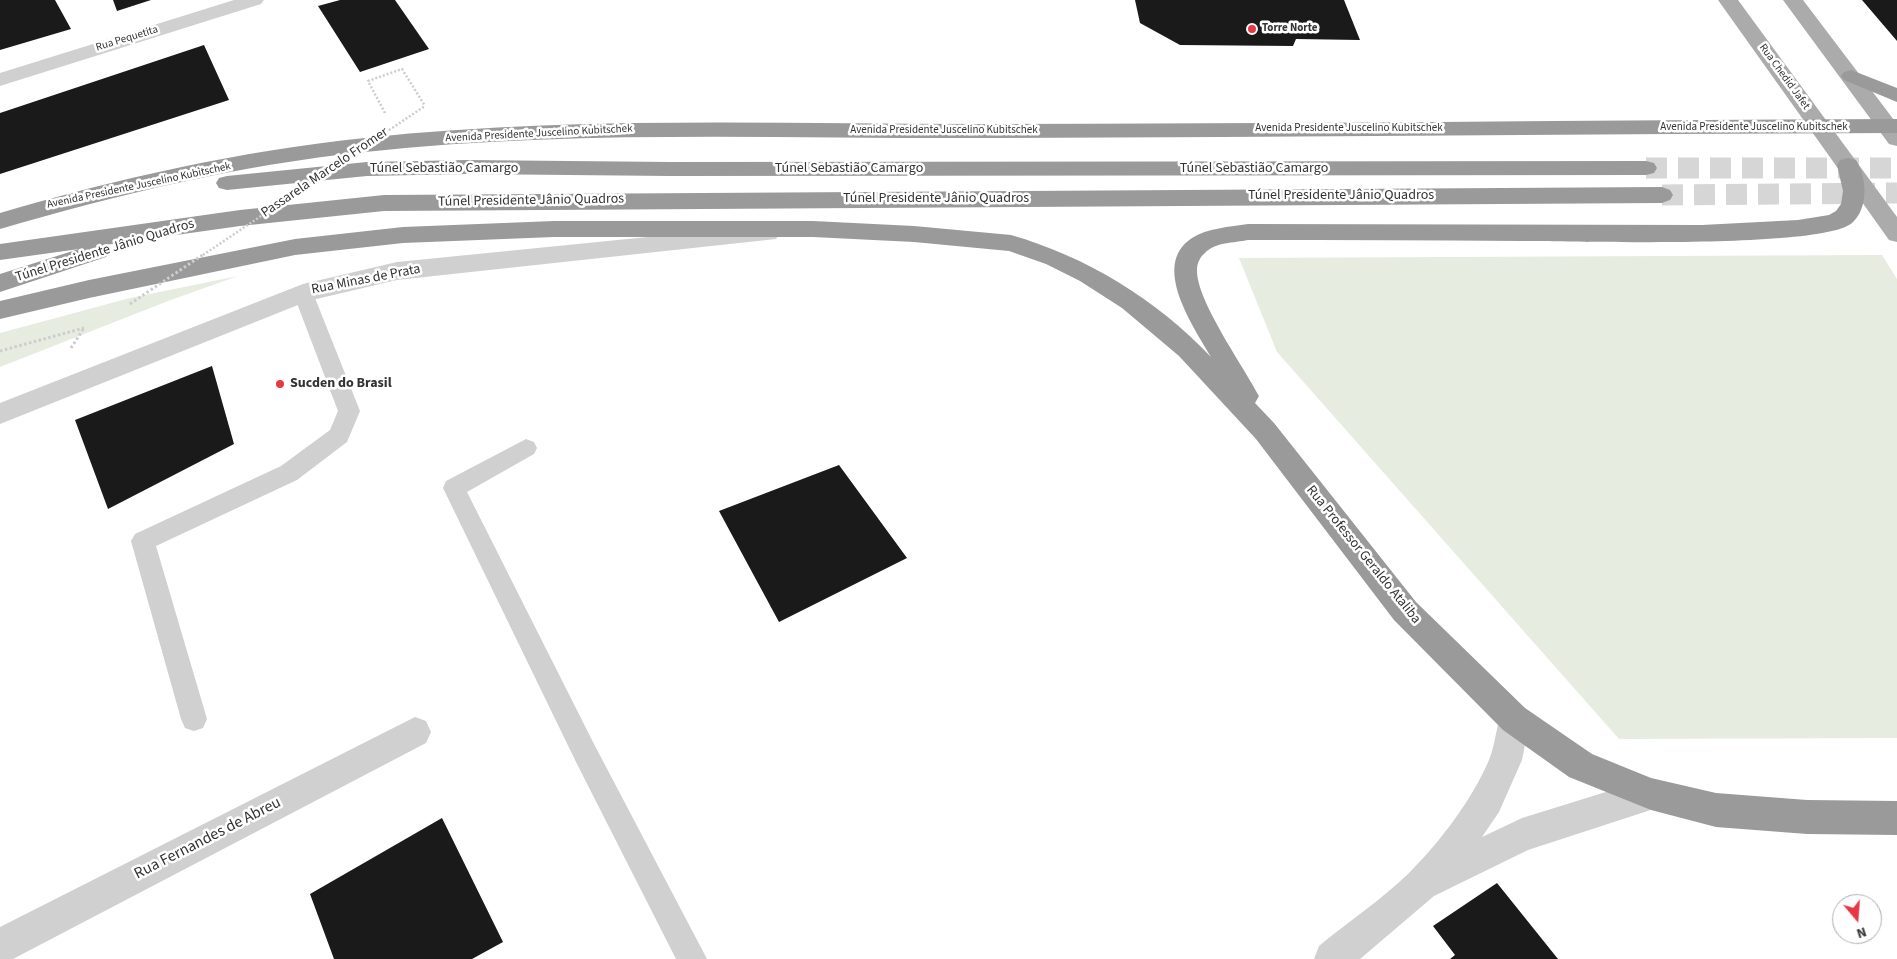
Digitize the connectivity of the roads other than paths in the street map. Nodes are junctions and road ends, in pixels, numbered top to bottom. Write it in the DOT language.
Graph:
graph roads {
  1 [pos="254,0"];
  2 [pos="1728,0"];
  3 [pos="1792,0"];
  4 [pos="1851,76"];
  5 [pos="0,80"];
  6 [pos="1897,96"];
  7 [pos="1820,128"];
  8 [pos="1894,131"];
  9 [pos="1844,159"];
  10 [pos="1646,168"];
  11 [pos="1662,195"];
  12 [pos="54,204"];
  13 [pos="0,220"];
  14 [pos="211,220"];
  15 [pos="813,229"];
  16 [pos="1897,234"];
  17 [pos="0,252"];
  18 [pos="0,283"];
  19 [pos="303,293"];
  20 [pos="0,310"];
  21 [pos="0,414"];
  22 [pos="1265,430"];
  23 [pos="526,448"];
  24 [pos="194,719"];
  25 [pos="1514,719"];
  26 [pos="415,732"];
  27 [pos="1651,794"];
  28 [pos="1897,818"];
  29 [pos="1420,886"];
  30 [pos="0,946"];
  31 [pos="692,959"];
  32 [pos="1332,959"];
  1 -- 5 [label="street, Rua Pequetita"];
  2 -- 7 [label="main road, Rua Chedid Jafet"];
  3 -- 4 [label="main road"];
  4 -- 6 [label="highway"];
  4 -- 8 [label="main road"];
  7 -- 8 [label="highway, Avenida Presidente Juscelino Kubitschek"];
  7 -- 9 [label="main road, Rua Chedid Jafet"];
  7 -- 12 [label="highway, Avenida Presidente Juscelino Kubitschek"];
  9 -- 16 [label="main road, Rua Chedid Jafet"];
  9 -- 22 [label="highway"];
  10 -- 12 [label="highway, Túnel Sebastião Camargo"];
  11 -- 14 [label="highway, Túnel Presidente Jânio Quadros"];
  12 -- 13 [label="highway, Avenida Presidente Juscelino Kubitschek"];
  14 -- 17 [label="highway, Túnel Presidente Jânio Quadros"];
  14 -- 18 [label="highway, Túnel Presidente Jânio Quadros"];
  15 -- 19 [label="street, Rua Minas de Prata"];
  15 -- 20 [label="highway"];
  15 -- 22 [label="highway, Rua Professor Geraldo Ataliba"];
  19 -- 21 [label="street, Rua Minas de Prata"];
  19 -- 24 [label="lane"];
  22 -- 25 [label="highway, Rua Professor Geraldo Ataliba"];
  23 -- 31 [label="lane"];
  25 -- 27 [label="highway, Rua Professor Geraldo Ataliba"];
  25 -- 29 [label="street"];
  26 -- 30 [label="street, Rua Fernandes de Abreu"];
  27 -- 28 [label="highway, Rua Professor Geraldo Ataliba"];
  27 -- 29 [label="street"];
  29 -- 32 [label="street"];
}
